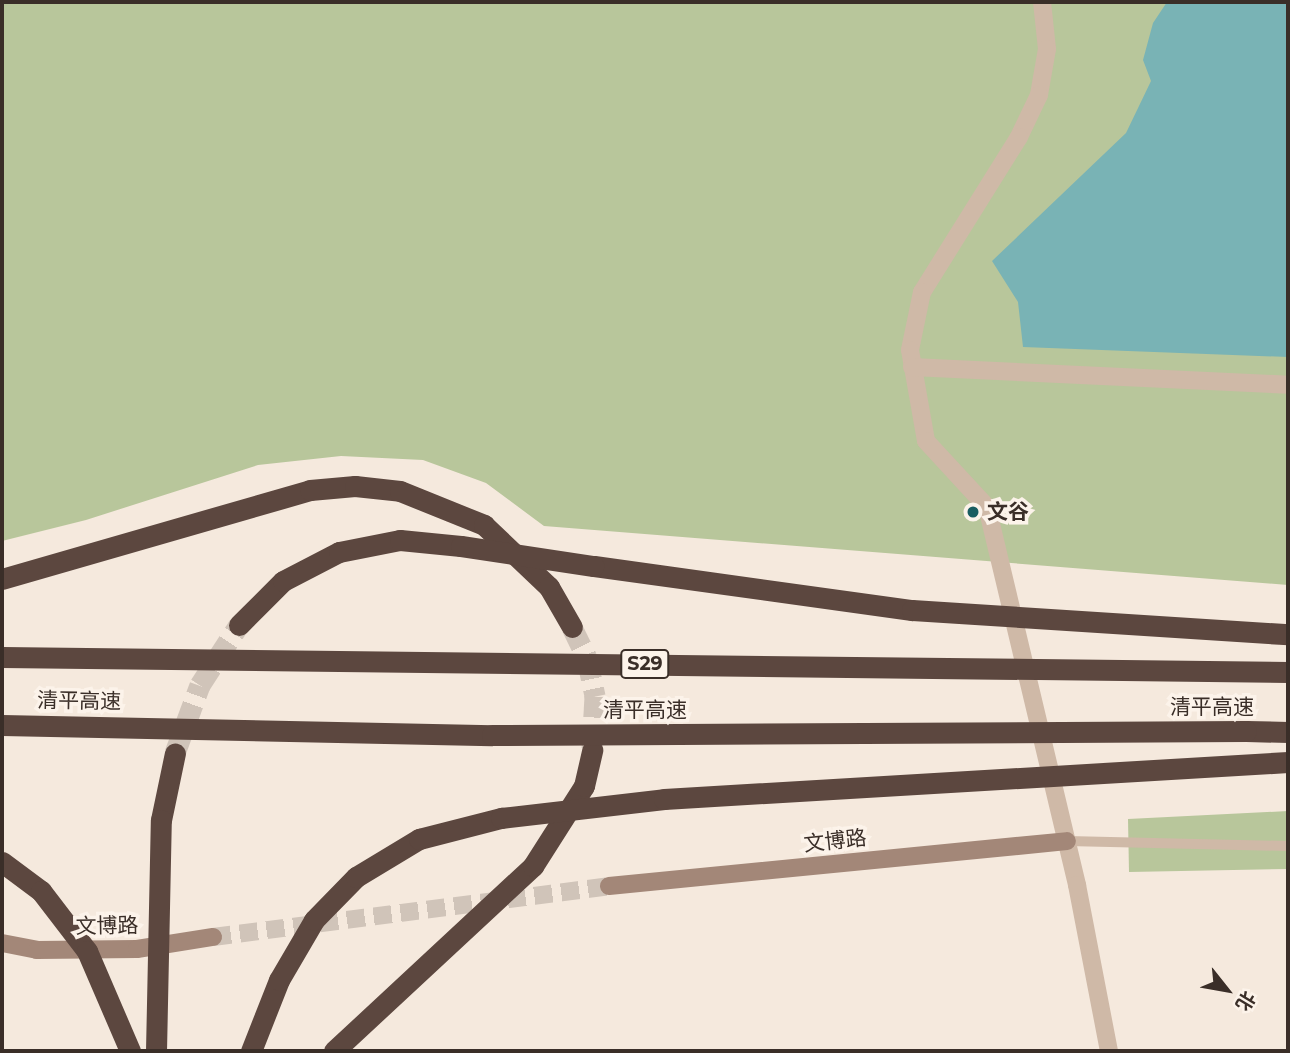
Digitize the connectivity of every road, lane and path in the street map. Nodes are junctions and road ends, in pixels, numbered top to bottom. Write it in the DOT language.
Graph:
graph roads {
  1 [pos="1042,2"];
  2 [pos="912,367"];
  3 [pos="1288,385"];
  4 [pos="2,579"];
  5 [pos="239,625"];
  6 [pos="572,627"];
  7 [pos="1288,634"];
  8 [pos="2,657"];
  9 [pos="1288,671"];
  10 [pos="2,725"];
  11 [pos="1288,732"];
  12 [pos="592,750"];
  13 [pos="175,753"];
  14 [pos="1288,762"];
  15 [pos="1067,841"];
  16 [pos="1288,846"];
  17 [pos="2,862"];
  18 [pos="609,886"];
  19 [pos="212,937"];
  20 [pos="2,943"];
  21 [pos="130,1051"];
  22 [pos="156,1051"];
  23 [pos="251,1051"];
  24 [pos="334,1051"];
  25 [pos="1109,1051"];
  1 -- 2 [label="street"];
  2 -- 3 [label="street"];
  2 -- 15 [label="street"];
  4 -- 6 [label="highway"];
  5 -- 7 [label="highway, bridge"];
  8 -- 9 [label="highway, 清平高速 / S29, bridge"];
  10 -- 11 [label="highway, 清平高速, bridge"];
  12 -- 24 [label="highway"];
  13 -- 22 [label="highway, bridge"];
  14 -- 23 [label="highway, bridge"];
  15 -- 16 [label="lane"];
  15 -- 18 [label="street, 文博路"];
  15 -- 25 [label="street"];
  17 -- 21 [label="highway, bridge"];
  19 -- 20 [label="street, 文博路"];
}
